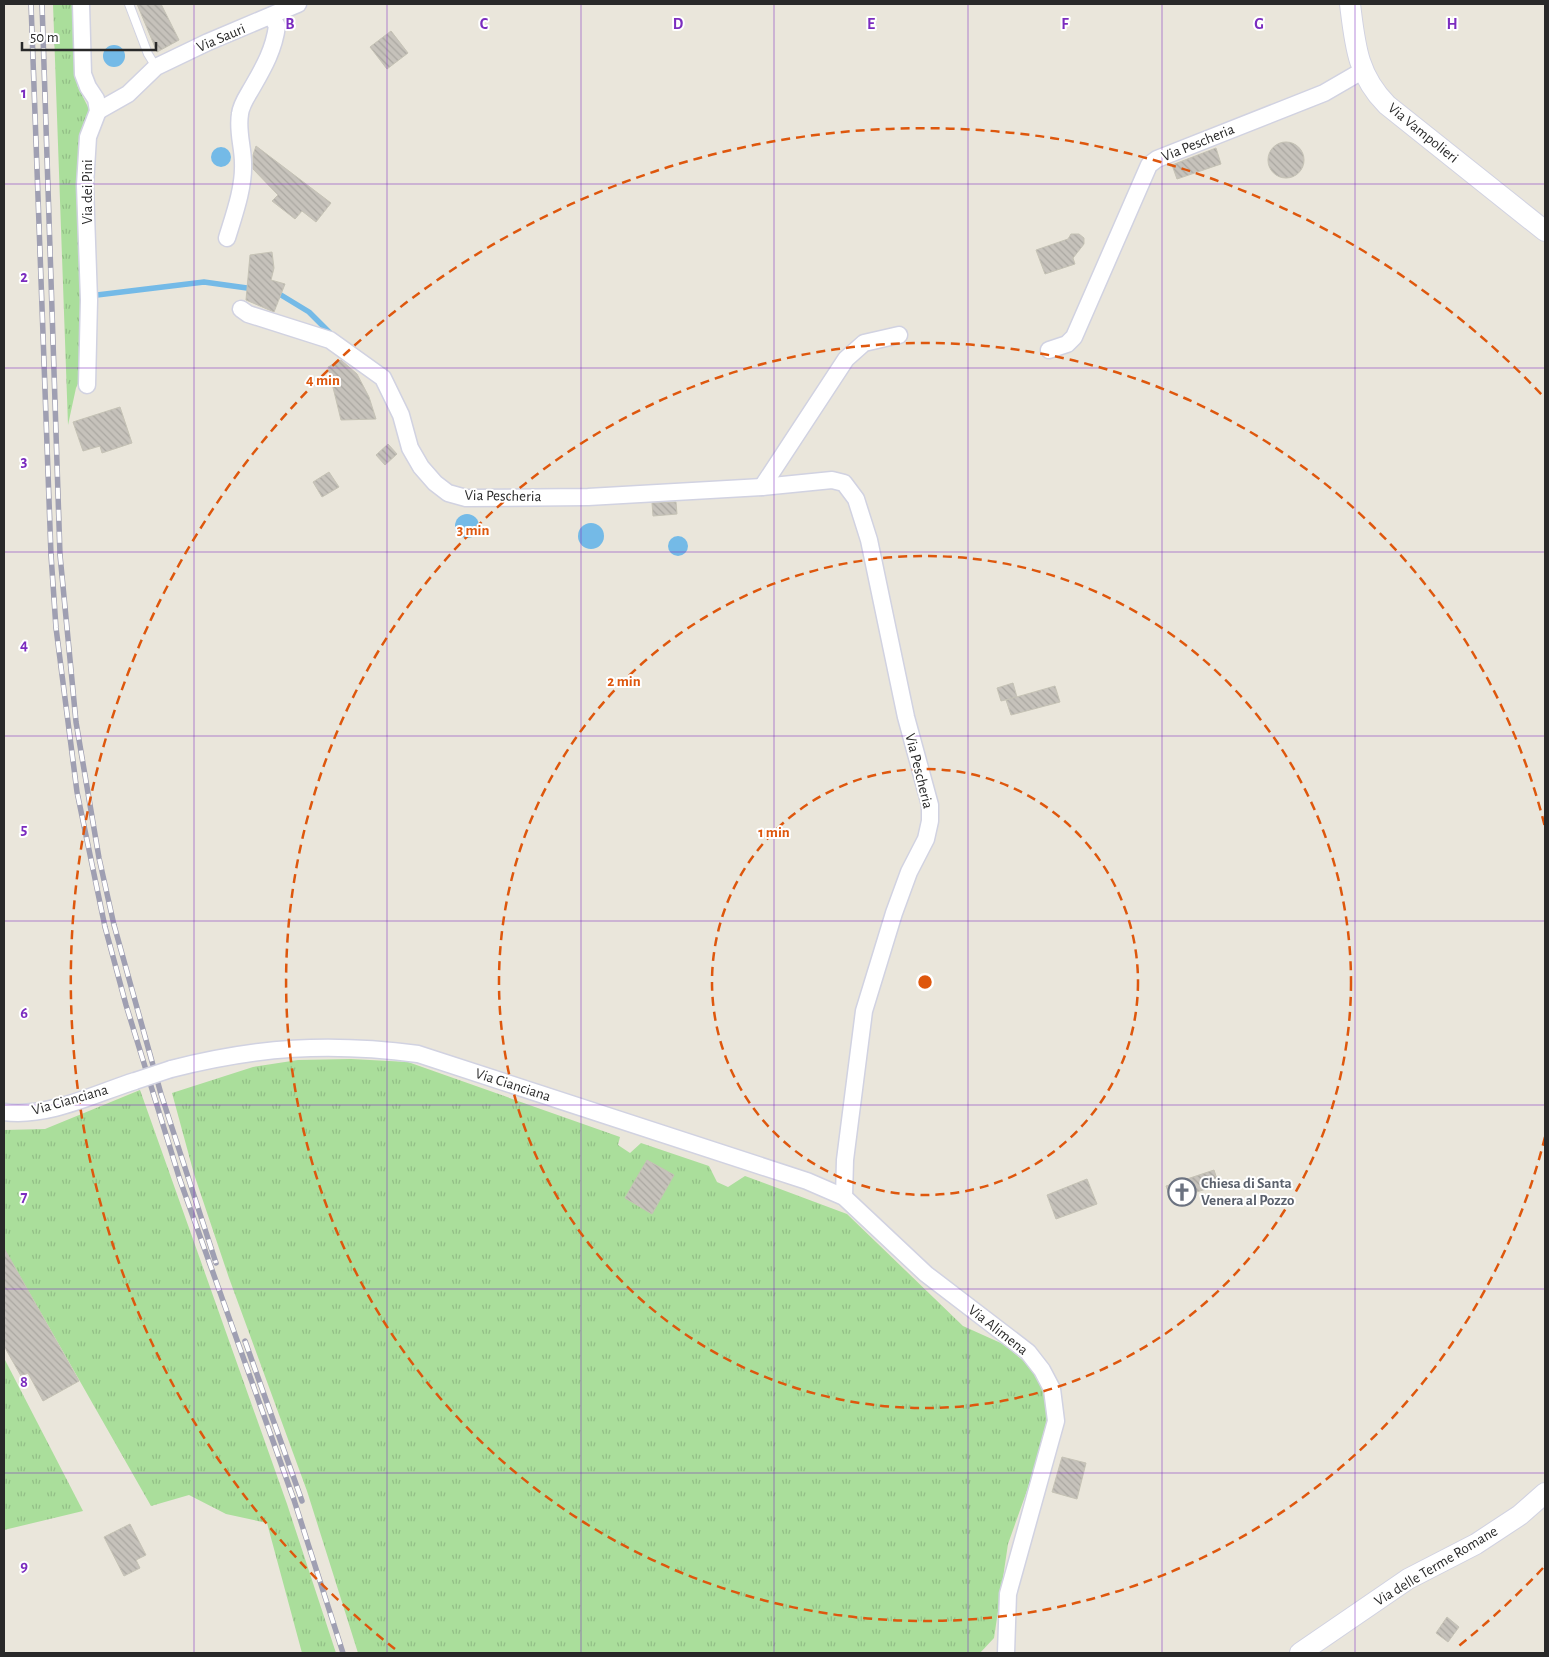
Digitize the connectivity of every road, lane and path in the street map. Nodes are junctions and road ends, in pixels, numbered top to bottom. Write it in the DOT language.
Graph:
graph roads {
  1 [pos="81,4"];
  2 [pos="129,4"];
  3 [pos="298,4"];
  4 [pos="1350,4"];
  5 [pos="270,16"];
  6 [pos="156,67"];
  7 [pos="1362,71"];
  8 [pos="98,111"];
  9 [pos="1545,231"];
  10 [pos="227,238"];
  11 [pos="241,309"];
  12 [pos="899,335"];
  13 [pos="1049,350"];
  14 [pos="87,385"];
  15 [pos="762,487"];
  16 [pos="4,1112"];
  17 [pos="844,1197"];
  18 [pos="1545,1493"];
  19 [pos="1006,1653"];
  20 [pos="1300,1653"];
  1 -- 8 [label="street"];
  2 -- 6 [label="lane"];
  3 -- 5 [label="street, Via Sauri"];
  4 -- 7 [label="street, Via Vampolieri"];
  5 -- 6 [label="street, Via Sauri"];
  5 -- 10 [label="street"];
  6 -- 8 [label="street, Via Sauri"];
  7 -- 9 [label="street, Via Vampolieri"];
  7 -- 13 [label="street, Via Pescheria"];
  8 -- 14 [label="street, Via dei Pini"];
  11 -- 15 [label="street, Via Pescheria"];
  12 -- 15 [label="street"];
  15 -- 17 [label="street, Via Pescheria"];
  16 -- 17 [label="street, Via Cianciana, bridge"];
  17 -- 19 [label="street, Via Alimena"];
  18 -- 20 [label="street, Via delle Terme Romane"];
}
